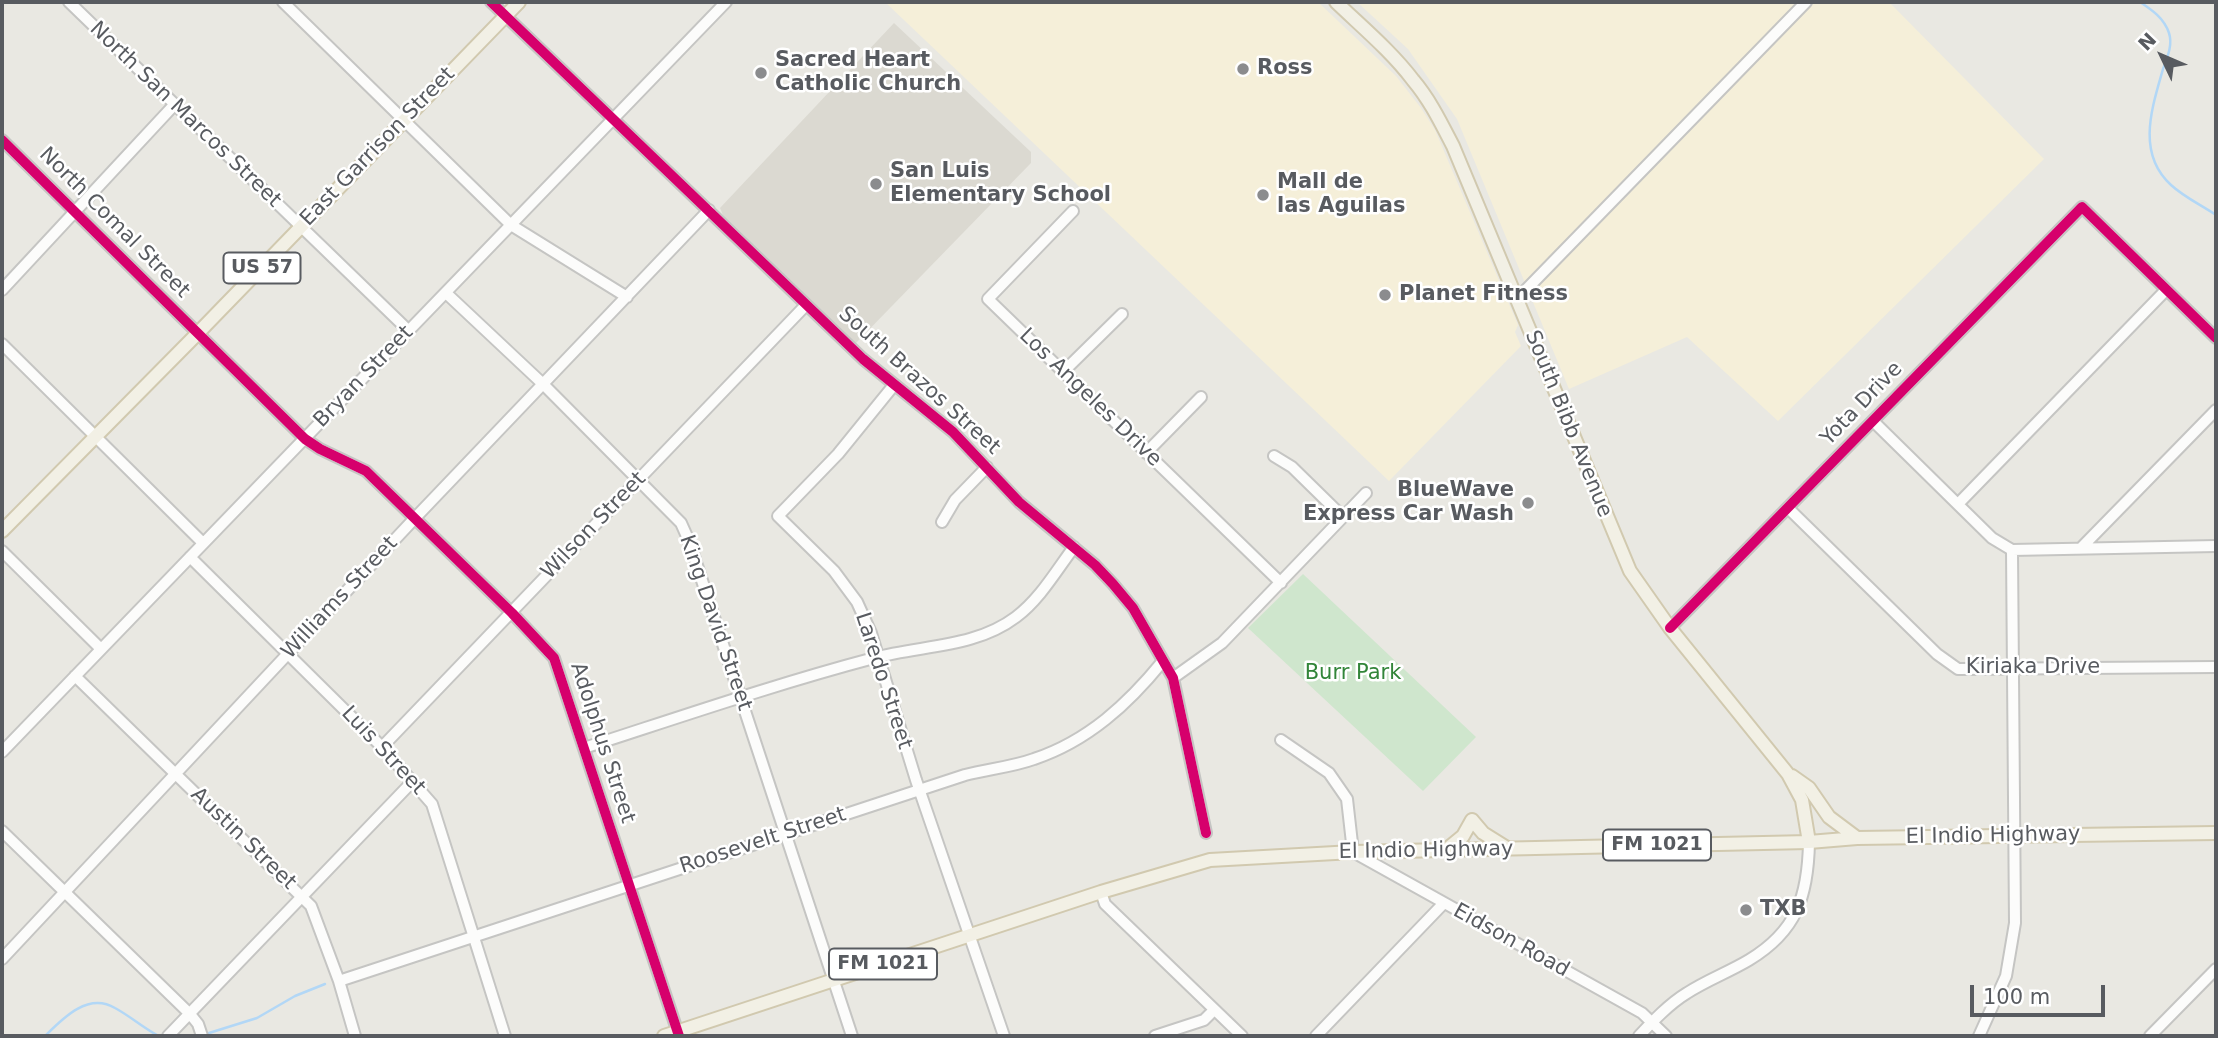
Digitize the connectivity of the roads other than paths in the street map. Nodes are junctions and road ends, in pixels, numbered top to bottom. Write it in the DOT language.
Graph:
graph roads {
  1 [pos="69,2"];
  2 [pos="283,2"];
  3 [pos="491,2"];
  4 [pos="519,2"];
  5 [pos="726,2"];
  6 [pos="1336,2"];
  7 [pos="1806,2"];
  8 [pos="506,16"];
  9 [pos="175,104"];
  10 [pos="613,118"];
  11 [pos="404,120"];
  12 [pos="2,140"];
  13 [pos="709,210"];
  14 [pos="75,211"];
  15 [pos="1073,211"];
  16 [pos="511,225"];
  17 [pos="300,228"];
  18 [pos="2,290"];
  19 [pos="2166,290"];
  20 [pos="446,293"];
  21 [pos="627,297"];
  22 [pos="1517,299"];
  23 [pos="806,305"];
  24 [pos="1122,314"];
  25 [pos="409,331"];
  26 [pos="198,333"];
  27 [pos="2216,338"];
  28 [pos="2,344"];
  29 [pos="1063,372"];
  30 [pos="894,385"];
  31 [pos="544,386"];
  32 [pos="1201,397"];
  33 [pos="2216,410"];
  34 [pos="1873,421"];
  35 [pos="96,438"];
  36 [pos="306,439"];
  37 [pos="1146,453"];
  38 [pos="1275,456"];
  39 [pos="987,467"];
  40 [pos="639,480"];
  41 [pos="1366,493"];
  42 [pos="1958,504"];
  43 [pos="1788,508"];
  44 [pos="1343,517"];
  45 [pos="415,518"];
  46 [pos="942,522"];
  47 [pos="2,531"];
  48 [pos="203,543"];
  49 [pos="2216,546"];
  50 [pos="1074,547"];
  51 [pos="2082,547"];
  52 [pos="2012,550"];
  53 [pos="2,551"];
  54 [pos="190,557"];
  55 [pos="1281,583"];
  56 [pos="512,613"];
  57 [pos="1670,628"];
  58 [pos="101,649"];
  59 [pos="288,653"];
  60 [pos="877,657"];
  61 [pos="1163,661"];
  62 [pos="2216,667"];
  63 [pos="2012,670"];
  64 [pos="75,676"];
  65 [pos="1172,678"];
  66 [pos="740,697"];
  67 [pos="1281,740"];
  68 [pos="382,747"];
  69 [pos="584,748"];
  70 [pos="2,752"];
  71 [pos="175,773"];
  72 [pos="1788,774"];
  73 [pos="413,781"];
  74 [pos="920,789"];
  75 [pos="2,831"];
  76 [pos="1206,833"];
  77 [pos="2216,833"];
  78 [pos="786,834"];
  79 [pos="2013,836"];
  80 [pos="1857,838"];
  81 [pos="1809,842"];
  82 [pos="1509,849"];
  83 [pos="1446,850"];
  84 [pos="1353,852"];
  85 [pos="629,885"];
  86 [pos="65,892"];
  87 [pos="1101,892"];
  88 [pos="303,897"];
  89 [pos="1443,904"];
  90 [pos="969,935"];
  91 [pos="475,937"];
  92 [pos="2,959"];
  93 [pos="2216,969"];
  94 [pos="833,980"];
  95 [pos="339,981"];
  96 [pos="1214,1010"];
  97 [pos="190,1014"];
  98 [pos="1651,1022"];
  99 [pos="679,1034"];
  100 [pos="169,1036"];
  101 [pos="202,1036"];
  102 [pos="355,1036"];
  103 [pos="505,1036"];
  104 [pos="664,1036"];
  105 [pos="852,1036"];
  106 [pos="1004,1036"];
  107 [pos="1155,1036"];
  108 [pos="1242,1036"];
  109 [pos="1316,1036"];
  110 [pos="1639,1036"];
  111 [pos="1665,1036"];
  112 [pos="1979,1036"];
  113 [pos="2150,1036"];
  1 -- 9 [label="street, North San Marcos Street"];
  2 -- 11 [label="street"];
  3 -- 8 [label="street, South Brazos Street"];
  4 -- 8 [label="main road, East Garrison Street / US 57"];
  5 -- 10 [label="street, Bryan Street"];
  6 -- 22 [label="main road, South Bibb Avenue"];
  7 -- 22 [label="street"];
  8 -- 10 [label="street, South Brazos Street"];
  8 -- 11 [label="main road, East Garrison Street / US 57"];
  9 -- 14 [label="street"];
  9 -- 17 [label="street, North San Marcos Street"];
  10 -- 13 [label="street, South Brazos Street"];
  10 -- 16 [label="street, Bryan Street"];
  11 -- 16 [label="street"];
  11 -- 17 [label="main road, East Garrison Street / US 57"];
  12 -- 14 [label="street, North Comal Street"];
  13 -- 21 [label="street, Williams Street"];
  13 -- 23 [label="street, South Brazos Street"];
  14 -- 18 [label="street"];
  14 -- 26 [label="street, North Comal Street"];
  15 -- 29 [label="street, Los Angeles Drive"];
  16 -- 20 [label="street, Bryan Street"];
  16 -- 21 [label="street"];
  17 -- 25 [label="street, North San Marcos Street"];
  17 -- 26 [label="main road, East Garrison Street / US 57"];
  19 -- 27 [label="street"];
  19 -- 34 [label="street, Yota Drive"];
  19 -- 42 [label="street"];
  20 -- 25 [label="street, Bryan Street"];
  20 -- 31 [label="street, King David Street"];
  21 -- 31 [label="street, Williams Street"];
  22 -- 57 [label="main road, South Bibb Avenue"];
  23 -- 30 [label="street, South Brazos Street"];
  23 -- 40 [label="street, Wilson Street"];
  24 -- 29 [label="street"];
  25 -- 36 [label="street, Bryan Street"];
  26 -- 35 [label="main road, East Garrison Street / US 57"];
  26 -- 36 [label="street, North Comal Street"];
  28 -- 35 [label="street"];
  29 -- 37 [label="street, Los Angeles Drive"];
  30 -- 39 [label="street, South Brazos Street"];
  30 -- 60 [label="street, Laredo Street"];
  31 -- 40 [label="street, King David Street"];
  31 -- 45 [label="street, Williams Street"];
  32 -- 37 [label="street"];
  33 -- 51 [label="street"];
  34 -- 42 [label="street"];
  34 -- 43 [label="street, Yota Drive"];
  35 -- 47 [label="main road, East Garrison Street / US 57"];
  35 -- 48 [label="street"];
  36 -- 45 [label="street, Adolphus Street"];
  36 -- 48 [label="street, Bryan Street"];
  37 -- 55 [label="street, Los Angeles Drive"];
  38 -- 44 [label="street"];
  39 -- 46 [label="street"];
  39 -- 50 [label="street, South Brazos Street"];
  40 -- 56 [label="street, Wilson Street"];
  40 -- 66 [label="street, King David Street"];
  41 -- 44 [label="street"];
  42 -- 52 [label="street"];
  43 -- 57 [label="street, Yota Drive"];
  43 -- 63 [label="street, Kiriaka Drive"];
  44 -- 55 [label="street"];
  45 -- 56 [label="street, Adolphus Street"];
  45 -- 59 [label="street, Williams Street"];
  48 -- 54 [label="street, Bryan Street"];
  49 -- 51 [label="street"];
  50 -- 60 [label="street"];
  50 -- 61 [label="street, South Brazos Street"];
  51 -- 52 [label="street"];
  52 -- 63 [label="street"];
  53 -- 58 [label="street"];
  54 -- 58 [label="street, Bryan Street"];
  54 -- 59 [label="street, Luis Street"];
  55 -- 65 [label="street"];
  56 -- 68 [label="street, Wilson Street"];
  56 -- 69 [label="street, Adolphus Street"];
  57 -- 72 [label="main road, South Bibb Avenue"];
  58 -- 64 [label="street, Bryan Street"];
  59 -- 68 [label="street, Luis Street"];
  59 -- 71 [label="street, Williams Street"];
  60 -- 66 [label="street"];
  60 -- 74 [label="street, Laredo Street"];
  61 -- 65 [label="street, South Brazos Street"];
  61 -- 74 [label="street, Roosevelt Street"];
  62 -- 63 [label="street, Kiriaka Drive"];
  63 -- 79 [label="street"];
  64 -- 70 [label="street, Bryan Street"];
  64 -- 71 [label="street, Austin Street"];
  65 -- 76 [label="street, South Brazos Street"];
  66 -- 69 [label="street"];
  66 -- 78 [label="street, King David Street"];
  67 -- 84 [label="street"];
  68 -- 73 [label="street, Luis Street"];
  69 -- 85 [label="street, Adolphus Street"];
  71 -- 86 [label="street, Williams Street"];
  71 -- 88 [label="street, Austin Street"];
  72 -- 80 [label="main road"];
  72 -- 81 [label="main road, South Bibb Avenue"];
  73 -- 88 [label="street"];
  73 -- 91 [label="street, Luis Street"];
  74 -- 78 [label="street, Roosevelt Street"];
  74 -- 90 [label="street, Laredo Street"];
  75 -- 86 [label="street"];
  77 -- 79 [label="main road, El Indio Highway / FM 1021"];
  78 -- 85 [label="street, Roosevelt Street"];
  78 -- 94 [label="street, King David Street"];
  79 -- 80 [label="main road, El Indio Highway / FM 1021"];
  79 -- 112 [label="street"];
  80 -- 81 [label="main road, El Indio Highway / FM 1021"];
  81 -- 82 [label="main road, El Indio Highway / FM 1021"];
  81 -- 98 [label="street"];
  82 -- 83 [label="main road, El Indio Highway / FM 1021"];
  82 -- 83 [label="main road"];
  83 -- 84 [label="main road, El Indio Highway / FM 1021"];
  84 -- 87 [label="main road, El Indio Highway / FM 1021"];
  84 -- 89 [label="street, Eidson Road"];
  85 -- 91 [label="street, Roosevelt Street"];
  85 -- 99 [label="street, Adolphus Street"];
  86 -- 92 [label="street, Williams Street"];
  86 -- 97 [label="street"];
  87 -- 90 [label="main road, El Indio Highway / FM 1021"];
  87 -- 96 [label="street"];
  88 -- 95 [label="street, Austin Street"];
  88 -- 97 [label="street"];
  89 -- 98 [label="street, Eidson Road"];
  89 -- 109 [label="street"];
  90 -- 94 [label="main road, El Indio Highway / FM 1021"];
  90 -- 106 [label="street, Laredo Street"];
  91 -- 95 [label="street, Roosevelt Street"];
  91 -- 103 [label="street, Luis Street"];
  93 -- 113 [label="street"];
  94 -- 99 [label="main road, El Indio Highway / FM 1021"];
  94 -- 105 [label="street, King David Street"];
  95 -- 102 [label="street, Austin Street"];
  96 -- 107 [label="street"];
  96 -- 108 [label="street"];
  97 -- 100 [label="street"];
  97 -- 101 [label="street"];
  98 -- 110 [label="street"];
  98 -- 111 [label="street, Eidson Road"];
  99 -- 104 [label="main road, El Indio Highway / FM 1021"];
}
